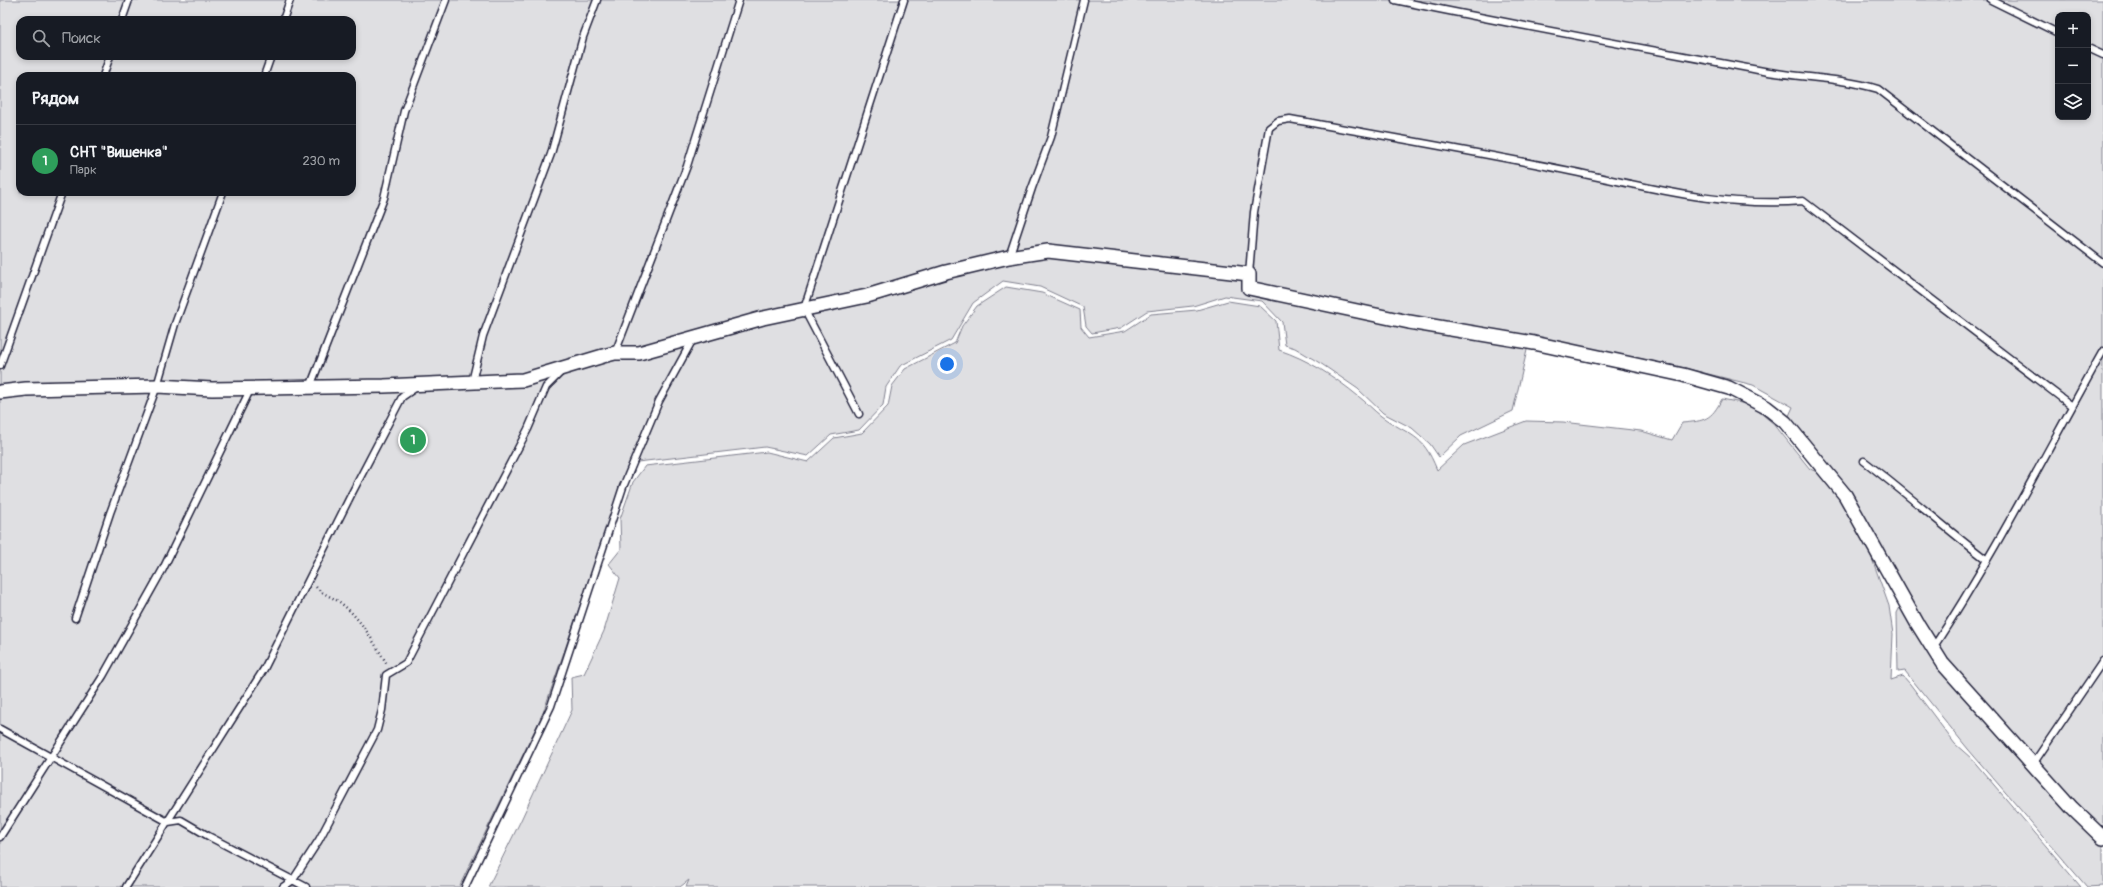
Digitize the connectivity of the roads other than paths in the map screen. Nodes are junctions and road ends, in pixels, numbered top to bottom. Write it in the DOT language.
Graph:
graph roads {
  1 [pos="129,0"];
  2 [pos="290,0"];
  3 [pos="446,0"];
  4 [pos="597,0"];
  5 [pos="739,0"];
  6 [pos="904,0"];
  7 [pos="1084,0"];
  8 [pos="1395,0"];
  9 [pos="1991,0"];
  10 [pos="123,16"];
  11 [pos="284,16"];
  12 [pos="2055,32"];
  13 [pos="2091,49"];
  14 [pos="2103,55"];
  15 [pos="109,60"];
  16 [pos="270,60"];
  17 [pos="104,72"];
  18 [pos="265,72"];
  19 [pos="61,196"];
  20 [pos="222,196"];
  21 [pos="1009,257"];
  22 [pos="2103,263"];
  23 [pos="1249,274"];
  24 [pos="804,309"];
  25 [pos="694,337"];
  26 [pos="2103,350"];
  27 [pos="615,353"];
  28 [pos="0,366"];
  29 [pos="566,367"];
  30 [pos="472,382"];
  31 [pos="420,384"];
  32 [pos="157,386"];
  33 [pos="310,387"];
  34 [pos="251,388"];
  35 [pos="0,392"];
  36 [pos="2072,406"];
  37 [pos="859,414"];
  38 [pos="1864,461"];
  39 [pos="1987,560"];
  40 [pos="75,618"];
  41 [pos="1933,648"];
  42 [pos="2103,661"];
  43 [pos="0,729"];
  44 [pos="50,756"];
  45 [pos="2033,764"];
  46 [pos="168,822"];
  47 [pos="0,837"];
  48 [pos="2103,838"];
  49 [pos="293,880"];
  50 [pos="126,887"];
  51 [pos="283,887"];
  52 [pos="306,887"];
  53 [pos="465,887"];
  1 -- 10 [label="lane"];
  2 -- 11 [label="lane"];
  3 -- 33 [label="lane"];
  4 -- 30 [label="lane"];
  5 -- 27 [label="lane"];
  6 -- 24 [label="lane"];
  7 -- 21 [label="lane"];
  8 -- 22 [label="lane"];
  9 -- 12 [label="lane"];
  13 -- 14 [label="lane"];
  15 -- 17 [label="lane"];
  16 -- 18 [label="lane"];
  19 -- 28 [label="lane"];
  20 -- 32 [label="lane"];
  21 -- 23 [label="street"];
  21 -- 24 [label="street"];
  23 -- 36 [label="lane"];
  23 -- 41 [label="street"];
  24 -- 25 [label="street"];
  24 -- 37 [label="lane"];
  25 -- 27 [label="street"];
  25 -- 53 [label="lane"];
  26 -- 36 [label="lane"];
  27 -- 29 [label="street"];
  29 -- 30 [label="street"];
  29 -- 49 [label="lane"];
  30 -- 31 [label="street"];
  31 -- 33 [label="street"];
  31 -- 46 [label="lane"];
  32 -- 34 [label="street"];
  32 -- 35 [label="street"];
  32 -- 40 [label="lane"];
  33 -- 34 [label="street"];
  34 -- 44 [label="lane"];
  36 -- 39 [label="lane"];
  38 -- 39 [label="lane"];
  39 -- 41 [label="lane"];
  41 -- 45 [label="street"];
  42 -- 45 [label="lane"];
  43 -- 44 [label="lane"];
  44 -- 46 [label="lane"];
  44 -- 47 [label="lane"];
  45 -- 48 [label="street"];
  46 -- 49 [label="lane"];
  46 -- 50 [label="lane"];
  49 -- 51 [label="lane"];
  49 -- 52 [label="lane"];
}
